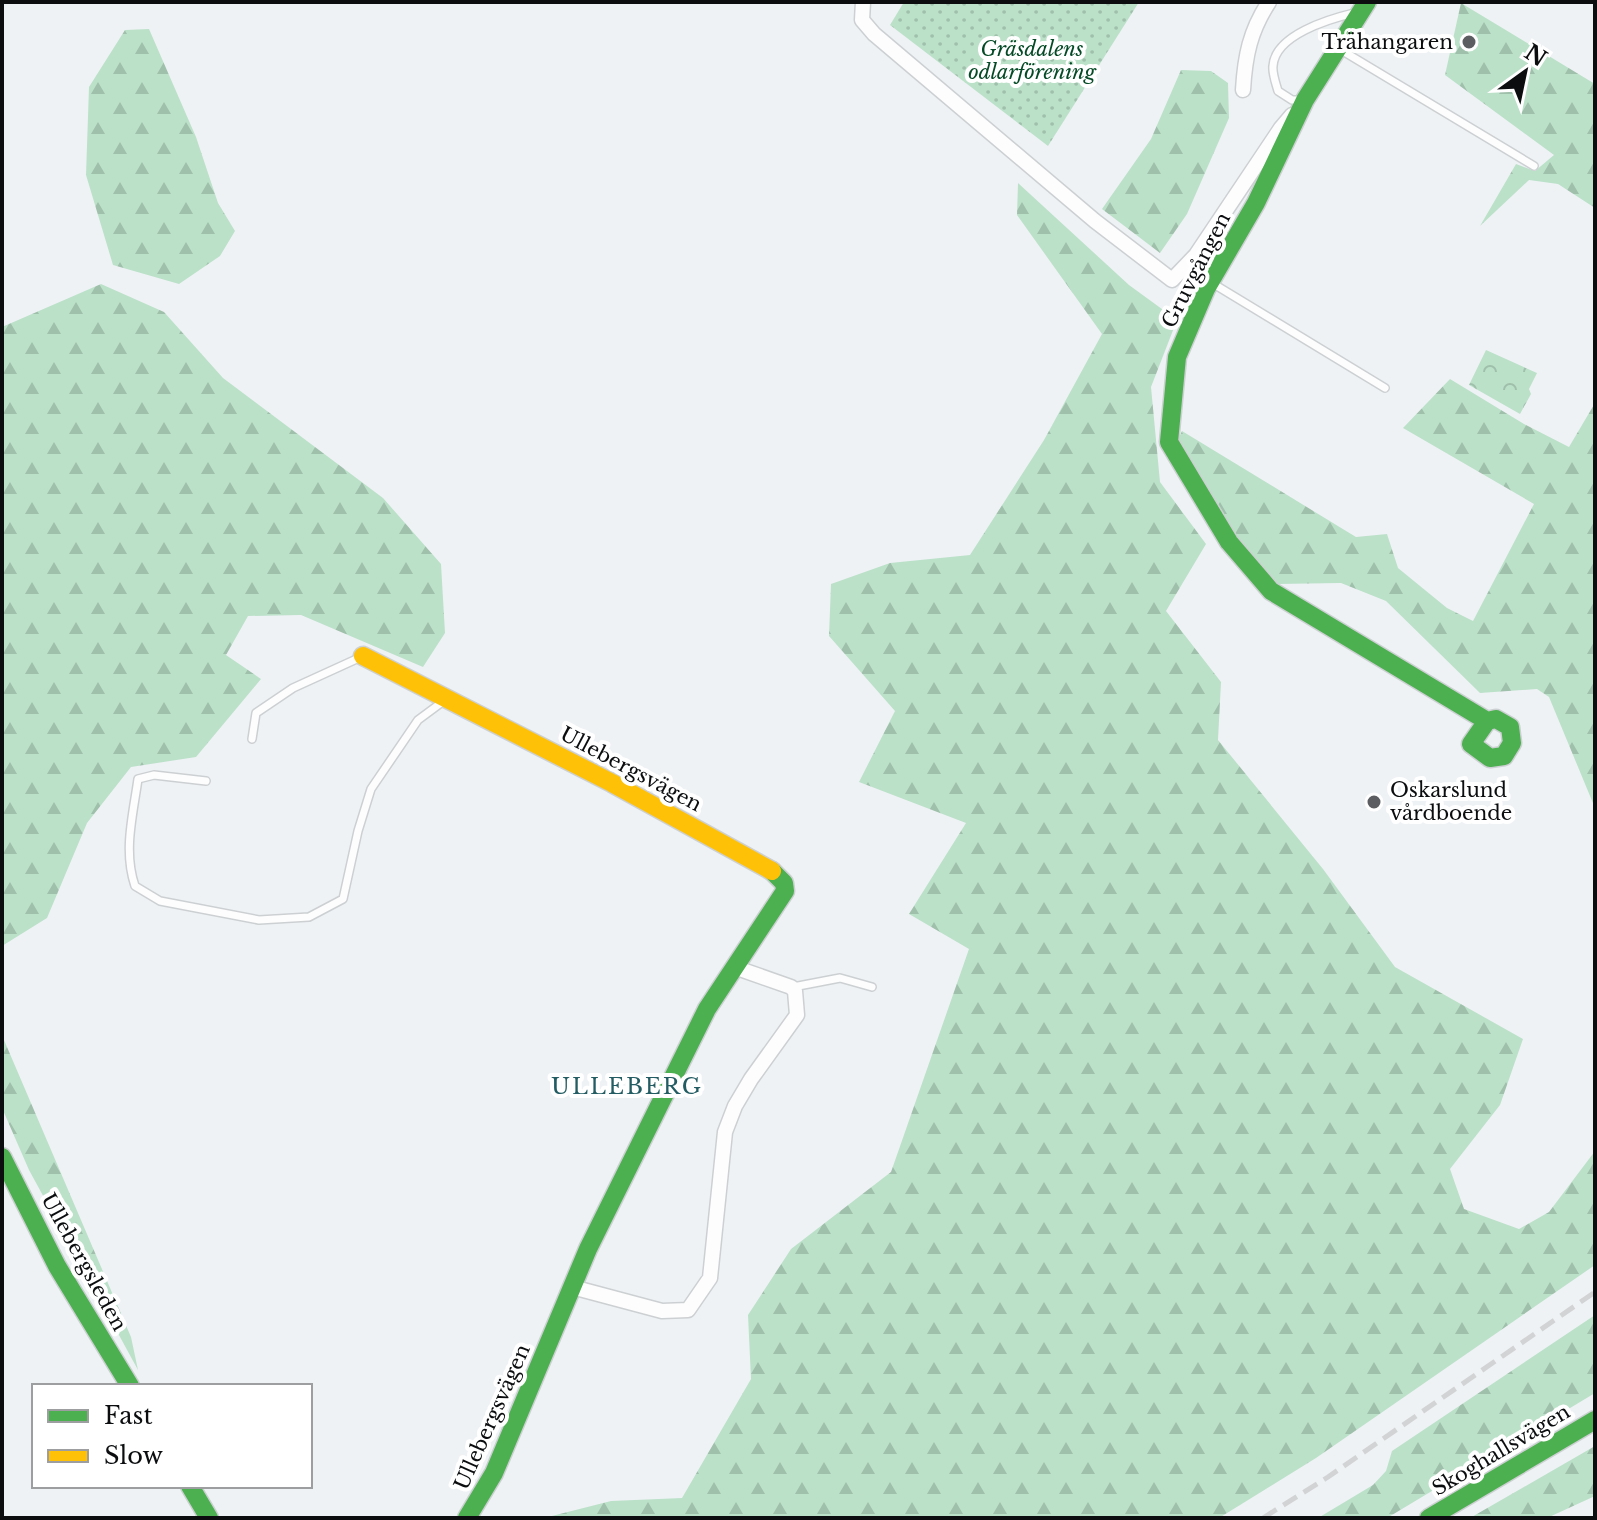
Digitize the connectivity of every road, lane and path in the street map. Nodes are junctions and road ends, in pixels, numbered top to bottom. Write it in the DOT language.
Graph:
graph roads {
  1 [pos="863,2"];
  2 [pos="1269,2"];
  3 [pos="1364,7"];
  4 [pos="1339,49"];
  5 [pos="1243,90"];
  6 [pos="1305,100"];
  7 [pos="1534,166"];
  8 [pos="1210,282"];
  9 [pos="1385,388"];
  10 [pos="363,656"];
  11 [pos="447,698"];
  12 [pos="1487,721"];
  13 [pos="252,739"];
  14 [pos="206,781"];
  15 [pos="734,967"];
  16 [pos="791,987"];
  17 [pos="872,987"];
  18 [pos="2,1157"];
  19 [pos="572,1287"];
  20 [pos="129,1384"];
  21 [pos="1595,1420"];
  22 [pos="191,1488"];
  23 [pos="209,1518"];
  24 [pos="467,1518"];
  25 [pos="1429,1518"];
  1 -- 6 [label="street"];
  2 -- 5 [label="street"];
  3 -- 4 [label="street, Gruvgången"];
  3 -- 6 [label="lane"];
  4 -- 6 [label="street, Gruvgången"];
  4 -- 7 [label="lane"];
  6 -- 8 [label="street, Gruvgången"];
  8 -- 9 [label="lane"];
  8 -- 12 [label="street, Gruvgången"];
  10 -- 11 [label="street, Ullebergsvägen"];
  10 -- 13 [label="lane"];
  11 -- 14 [label="lane"];
  11 -- 15 [label="street, Ullebergsvägen"];
  15 -- 16 [label="street"];
  15 -- 19 [label="street, Ullebergsvägen"];
  16 -- 17 [label="lane"];
  16 -- 19 [label="street"];
  18 -- 20 [label="street, Ullebergsleden"];
  19 -- 24 [label="street, Ullebergsvägen"];
  21 -- 25 [label="street, Skoghallsvägen"];
  22 -- 23 [label="street"];
}
